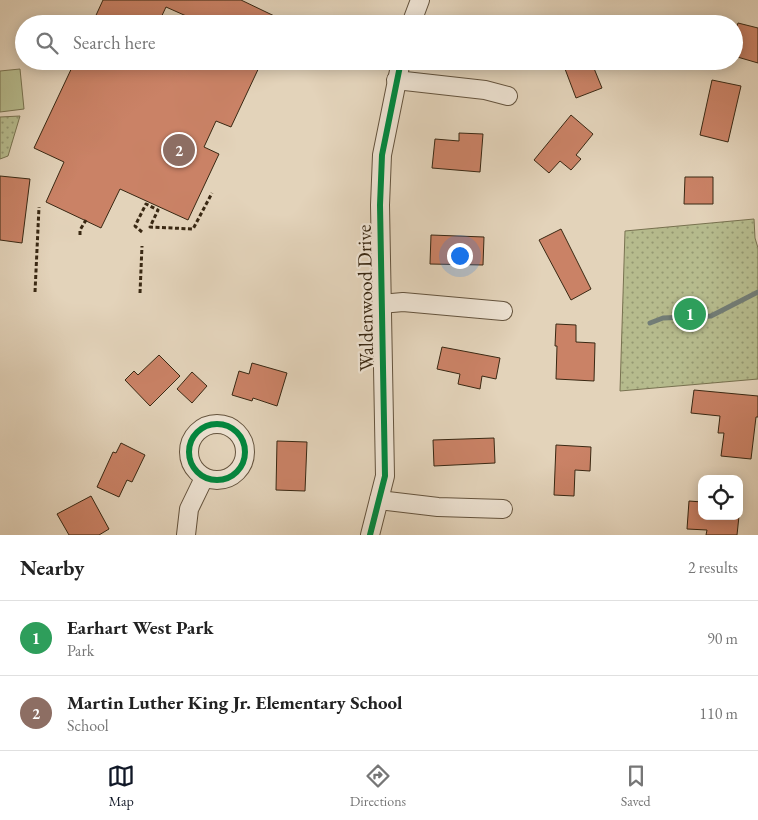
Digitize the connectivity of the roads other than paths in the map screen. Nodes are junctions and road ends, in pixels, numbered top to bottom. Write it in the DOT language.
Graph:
graph roads {
  1 [pos="420,0"];
  2 [pos="414,15"];
  3 [pos="399,70"];
  4 [pos="396,80"];
  5 [pos="508,96"];
  6 [pos="382,304"];
  7 [pos="503,310"];
  8 [pos="204,478"];
  9 [pos="378,500"];
  10 [pos="503,509"];
  11 [pos="186,535"];
  12 [pos="370,535"];
  1 -- 2 [label="street"];
  3 -- 4 [label="street, Waldenwood Drive"];
  4 -- 5 [label="street"];
  4 -- 6 [label="street, Waldenwood Drive"];
  6 -- 7 [label="street, Waldenwood Drive"];
  6 -- 9 [label="street, Waldenwood Drive"];
  8 -- 11 [label="street"];
  9 -- 10 [label="street"];
  9 -- 12 [label="street, Waldenwood Drive"];
}
